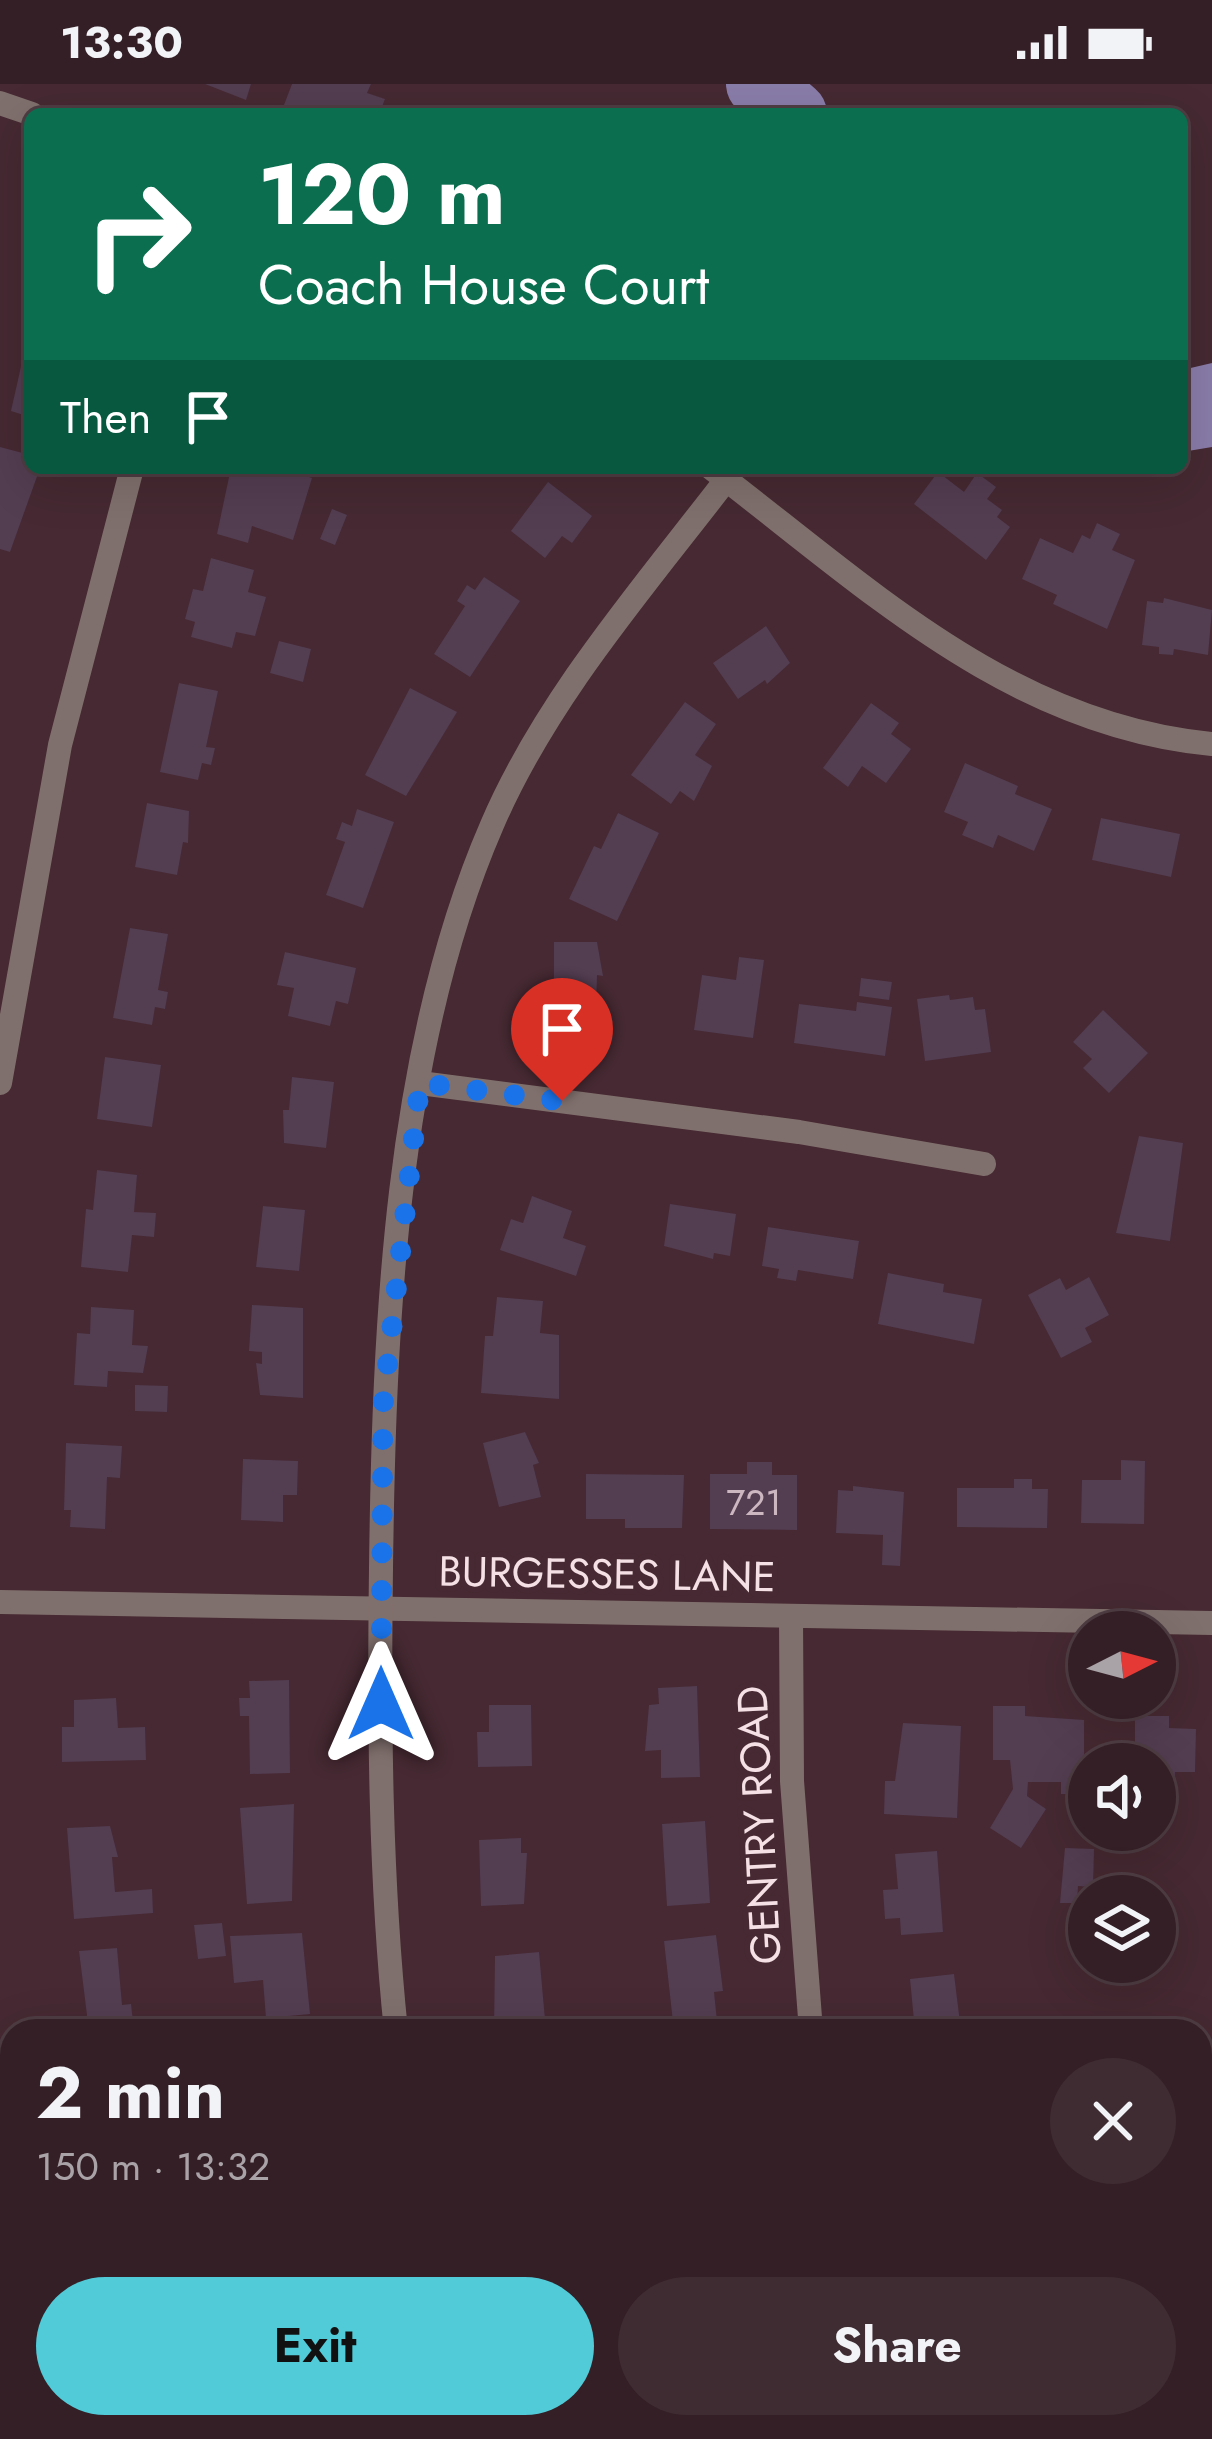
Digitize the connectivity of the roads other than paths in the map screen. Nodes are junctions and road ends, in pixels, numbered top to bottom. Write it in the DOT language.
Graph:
graph roads {
  1 [pos="130,474"];
  2 [pos="718,474"];
  3 [pos="1212,744"];
  4 [pos="0,1083"];
  5 [pos="420,1083"];
  6 [pos="984,1165"];
  7 [pos="0,1602"];
  8 [pos="380,1610"];
  9 [pos="790,1616"];
  10 [pos="1212,1623"];
  11 [pos="395,2019"];
  12 [pos="810,2019"];
  1 -- 4 [label="street"];
  2 -- 3 [label="street"];
  2 -- 5 [label="street"];
  5 -- 6 [label="street"];
  5 -- 8 [label="street"];
  7 -- 8 [label="street, BURGESSES LANE"];
  8 -- 9 [label="street, BURGESSES LANE"];
  8 -- 11 [label="street"];
  9 -- 10 [label="street, BURGESSES LANE"];
  9 -- 12 [label="street, GENTRY ROAD"];
}
